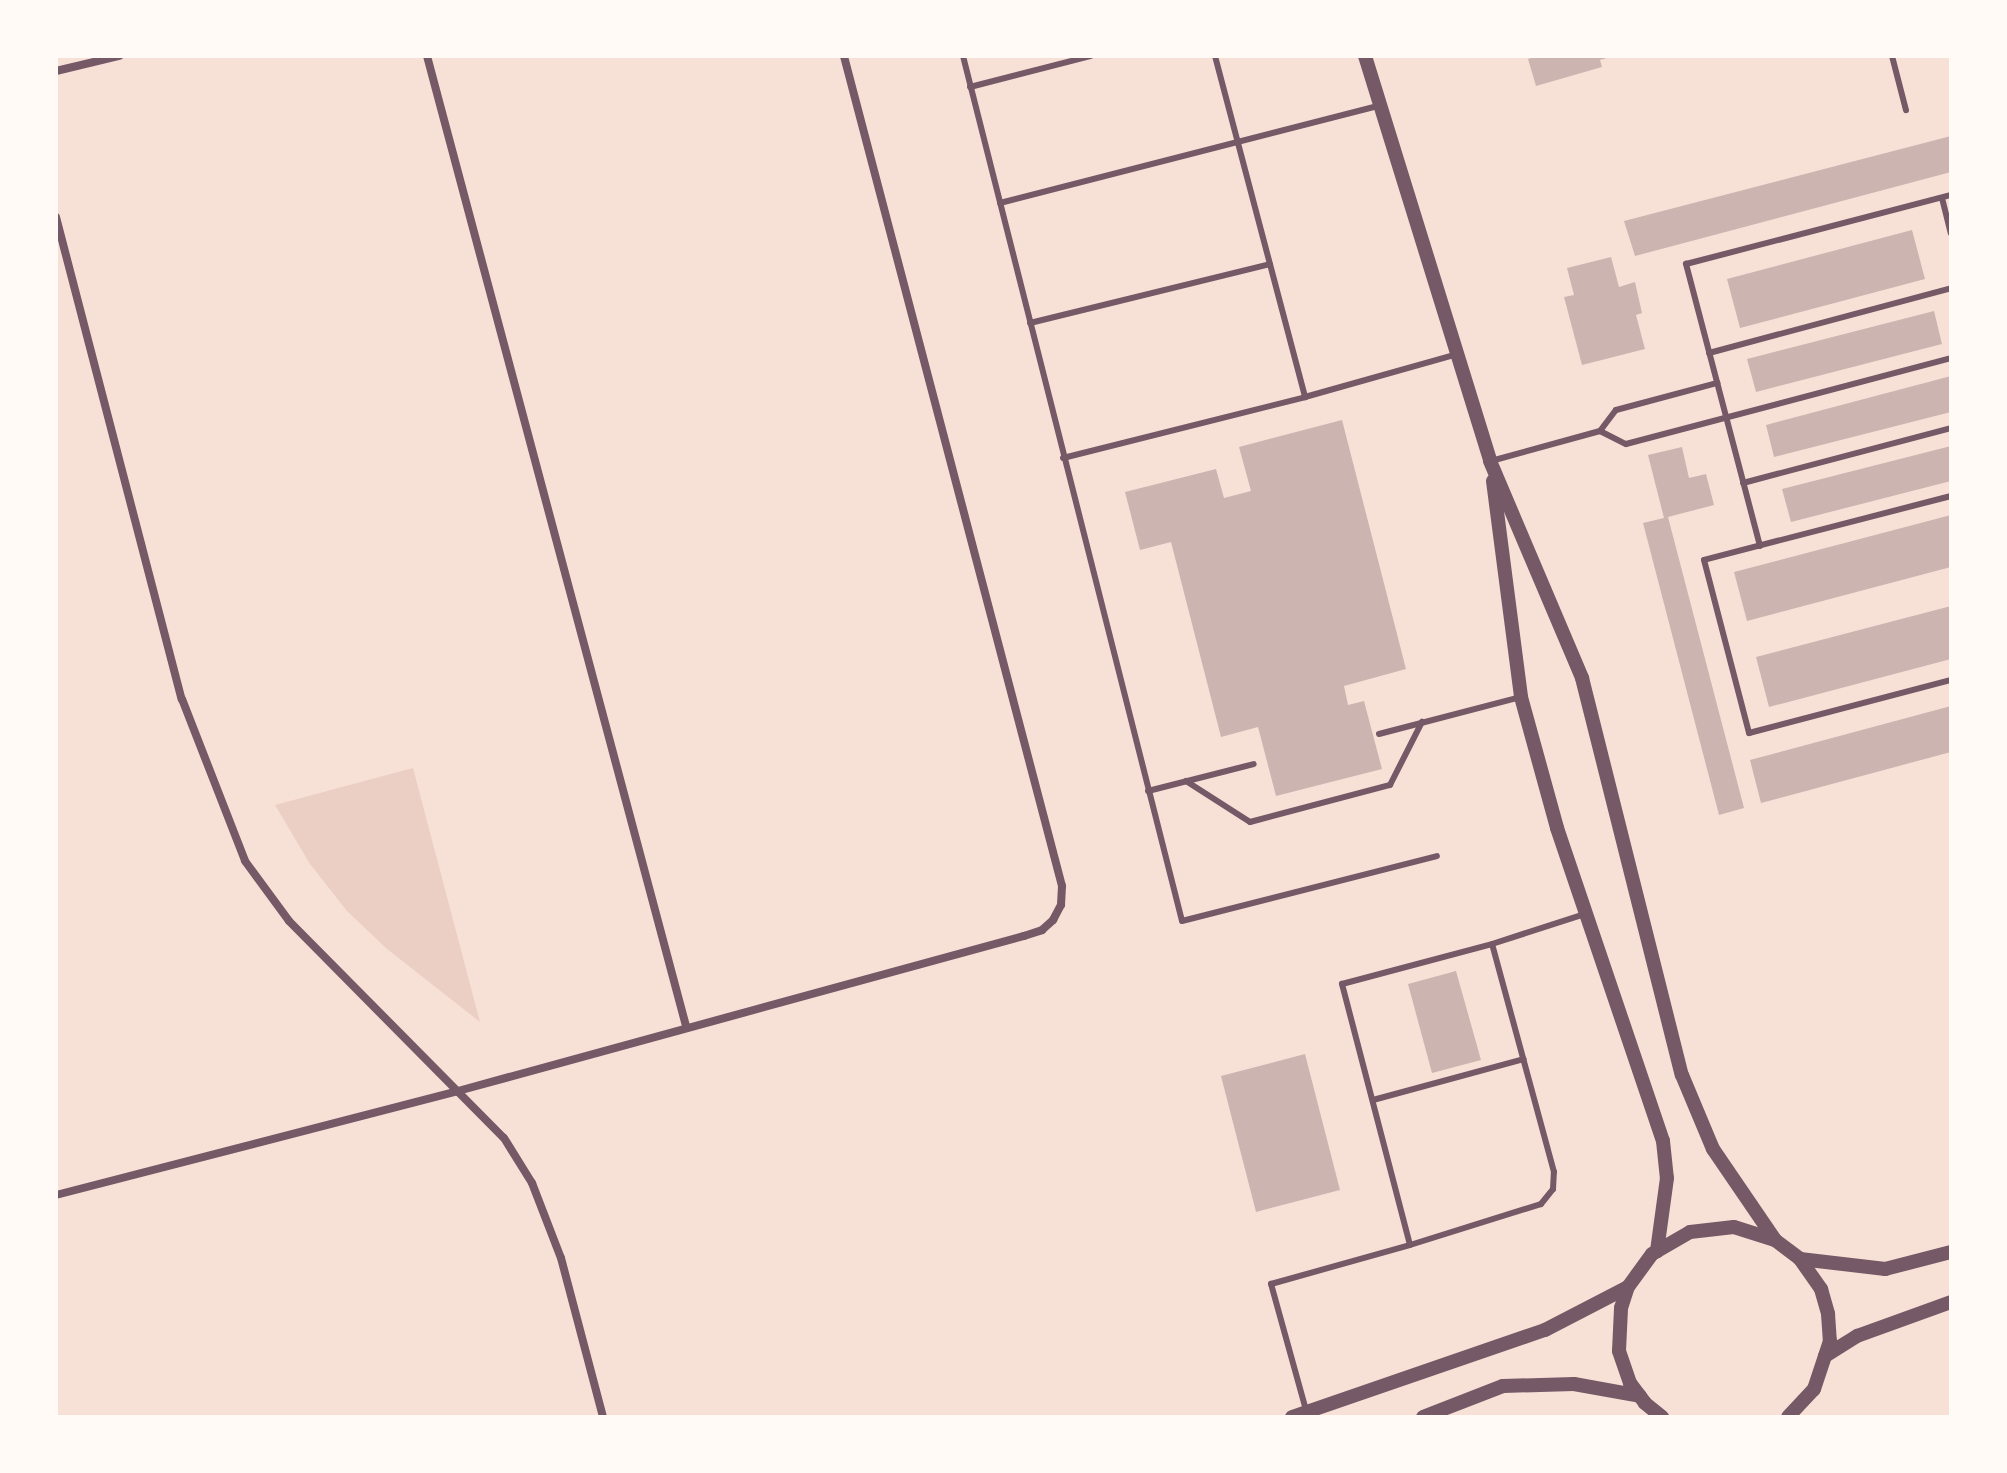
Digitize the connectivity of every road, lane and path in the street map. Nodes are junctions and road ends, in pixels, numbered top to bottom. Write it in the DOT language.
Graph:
graph roads {
  1 [pos="119,56"];
  2 [pos="427,56"];
  3 [pos="844,56"];
  4 [pos="963,56"];
  5 [pos="1091,56"];
  6 [pos="1215,56"];
  7 [pos="1365,56"];
  8 [pos="1892,56"];
  9 [pos="56,71"];
  10 [pos="970,87"];
  11 [pos="1379,106"];
  12 [pos="1906,110"];
  13 [pos="1238,143"];
  14 [pos="1951,195"];
  15 [pos="1942,198"];
  16 [pos="1000,203"];
  17 [pos="56,217"];
  18 [pos="1951,233"];
  19 [pos="1270,264"];
  20 [pos="1951,288"];
  21 [pos="1030,323"];
  22 [pos="1709,353"];
  23 [pos="1458,354"];
  24 [pos="1951,358"];
  25 [pos="1717,383"];
  26 [pos="1305,397"];
  27 [pos="1726,418"];
  28 [pos="1951,428"];
  29 [pos="1600,431"];
  30 [pos="1063,458"];
  31 [pos="1490,461"];
  32 [pos="1743,483"];
  33 [pos="1951,496"];
  34 [pos="1760,546"];
  35 [pos="1951,680"];
  36 [pos="1521,697"];
  37 [pos="1422,722"];
  38 [pos="1379,734"];
  39 [pos="1254,764"];
  40 [pos="1186,781"];
  41 [pos="1148,791"];
  42 [pos="1437,856"];
  43 [pos="1585,914"];
  44 [pos="1492,944"];
  45 [pos="686,1026"];
  46 [pos="1524,1059"];
  47 [pos="458,1091"];
  48 [pos="1373,1100"];
  49 [pos="56,1195"];
  50 [pos="1775,1240"];
  51 [pos="1410,1245"];
  52 [pos="1657,1251"];
  53 [pos="1951,1252"];
  54 [pos="1800,1259"];
  55 [pos="1628,1287"];
  56 [pos="1951,1302"];
  57 [pos="1825,1356"];
  58 [pos="1640,1396"];
  59 [pos="1307,1412"];
  60 [pos="1792,1415"];
  61 [pos="603,1417"];
  62 [pos="1292,1417"];
  63 [pos="1423,1417"];
  64 [pos="1662,1417"];
  1 -- 9 [label="street"];
  2 -- 45 [label="street"];
  3 -- 45 [label="street"];
  4 -- 10 [label="lane"];
  5 -- 10 [label="lane"];
  6 -- 13 [label="lane"];
  7 -- 11 [label="street"];
  8 -- 12 [label="lane"];
  10 -- 16 [label="lane"];
  11 -- 13 [label="lane"];
  11 -- 23 [label="street"];
  13 -- 16 [label="lane"];
  13 -- 19 [label="lane"];
  14 -- 15 [label="lane"];
  15 -- 18 [label="lane"];
  15 -- 22 [label="lane"];
  16 -- 21 [label="lane"];
  17 -- 47 [label="street"];
  19 -- 21 [label="lane"];
  19 -- 26 [label="lane"];
  20 -- 22 [label="lane"];
  21 -- 30 [label="lane"];
  22 -- 25 [label="lane"];
  23 -- 26 [label="lane"];
  23 -- 31 [label="street"];
  24 -- 27 [label="lane"];
  25 -- 27 [label="lane"];
  25 -- 29 [label="lane"];
  26 -- 30 [label="lane"];
  27 -- 29 [label="lane"];
  27 -- 32 [label="lane"];
  28 -- 32 [label="lane"];
  29 -- 31 [label="lane"];
  30 -- 41 [label="lane"];
  31 -- 36 [label="street"];
  31 -- 50 [label="street"];
  32 -- 34 [label="lane"];
  33 -- 34 [label="lane"];
  34 -- 35 [label="lane"];
  36 -- 37 [label="lane"];
  36 -- 43 [label="street"];
  37 -- 38 [label="lane"];
  37 -- 40 [label="lane"];
  39 -- 40 [label="lane"];
  40 -- 41 [label="lane"];
  41 -- 42 [label="lane"];
  43 -- 44 [label="lane"];
  43 -- 52 [label="street"];
  44 -- 46 [label="lane"];
  44 -- 48 [label="lane"];
  45 -- 47 [label="street"];
  46 -- 48 [label="lane"];
  46 -- 51 [label="lane"];
  47 -- 49 [label="street"];
  47 -- 61 [label="street"];
  48 -- 51 [label="lane"];
  50 -- 52 [label="street"];
  50 -- 54 [label="street"];
  51 -- 59 [label="lane"];
  52 -- 55 [label="street"];
  53 -- 54 [label="street"];
  54 -- 57 [label="street"];
  55 -- 58 [label="street"];
  55 -- 59 [label="street"];
  56 -- 57 [label="street"];
  57 -- 60 [label="street"];
  58 -- 63 [label="street"];
  58 -- 64 [label="street"];
  59 -- 62 [label="street"];
}
